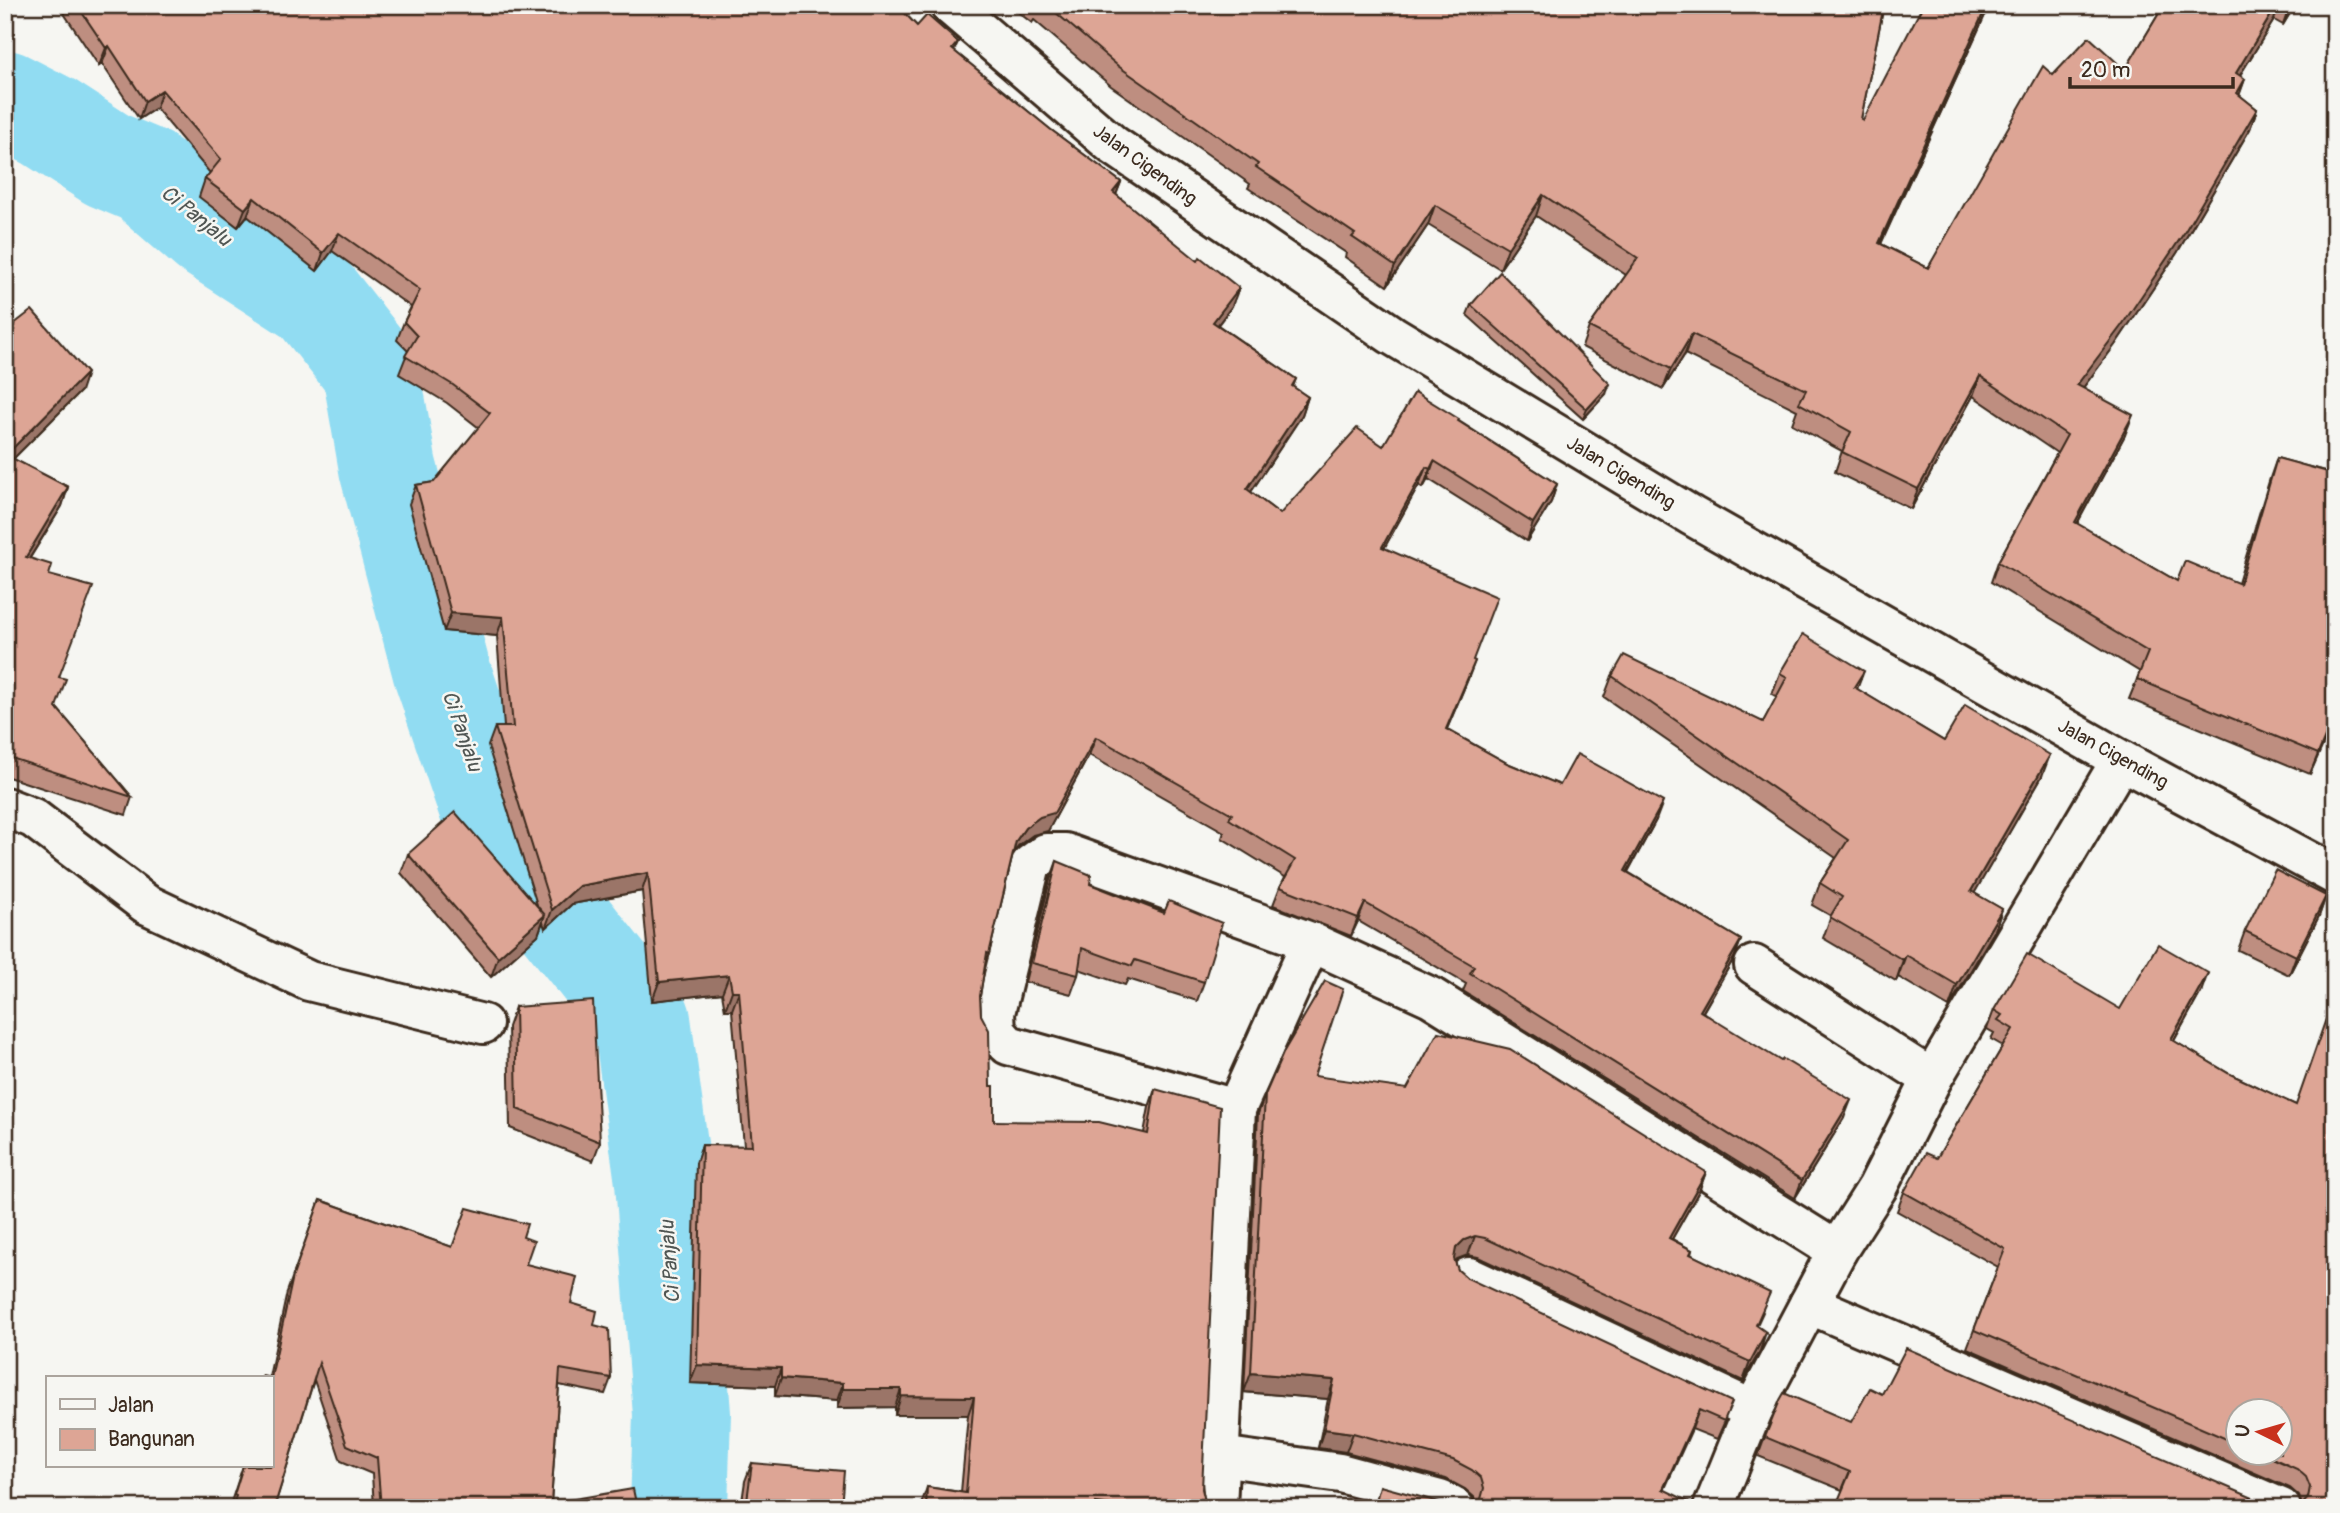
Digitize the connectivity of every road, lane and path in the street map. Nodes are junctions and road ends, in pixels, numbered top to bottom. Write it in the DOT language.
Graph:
graph roads {
  1 [pos="950,5"];
  2 [pos="2120,760"];
  3 [pos="5,807"];
  4 [pos="2335,875"];
  5 [pos="1311,942"];
  6 [pos="1754,965"];
  7 [pos="483,1024"];
  8 [pos="1932,1079"];
  9 [pos="1236,1109"];
  10 [pos="1837,1251"];
  11 [pos="1469,1277"];
  12 [pos="1809,1304"];
  13 [pos="1752,1410"];
  14 [pos="1220,1456"];
  15 [pos="1217,1508"];
  16 [pos="1455,1508"];
  17 [pos="1713,1508"];
  18 [pos="2281,1508"];
  1 -- 2 [label="street, Jalan Cigending"];
  2 -- 4 [label="street, Jalan Cigending"];
  2 -- 8 [label="street"];
  3 -- 7 [label="street"];
  5 -- 9 [label="street"];
  5 -- 9 [label="street"];
  5 -- 10 [label="street"];
  6 -- 8 [label="street"];
  8 -- 10 [label="street"];
  9 -- 14 [label="street"];
  10 -- 12 [label="street"];
  11 -- 13 [label="street"];
  12 -- 13 [label="street"];
  12 -- 18 [label="street"];
  13 -- 17 [label="street"];
  14 -- 15 [label="street"];
  14 -- 16 [label="street"];
}
